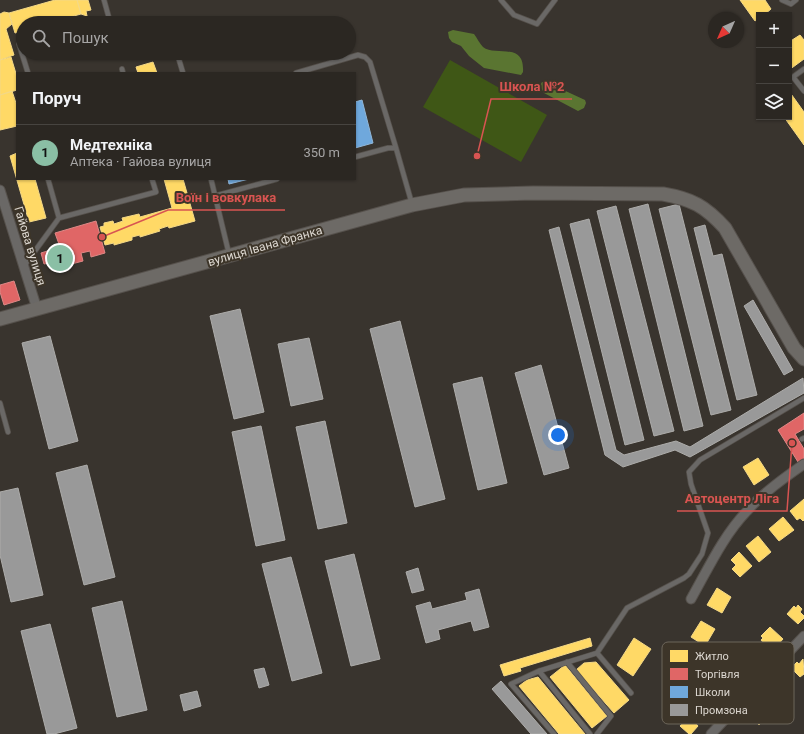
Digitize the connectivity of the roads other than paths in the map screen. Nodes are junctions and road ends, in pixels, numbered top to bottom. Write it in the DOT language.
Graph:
graph roads {
  1 [pos="104,0"];
  2 [pos="501,0"];
  3 [pos="555,0"];
  4 [pos="782,0"];
  5 [pos="796,0"];
  6 [pos="108,16"];
  7 [pos="356,56"];
  8 [pos="24,60"];
  9 [pos="179,60"];
  10 [pos="341,60"];
  11 [pos="804,69"];
  12 [pos="28,72"];
  13 [pos="183,72"];
  14 [pos="299,72"];
  15 [pos="804,91"];
  16 [pos="396,148"];
  17 [pos="356,157"];
  18 [pos="48,180"];
  19 [pos="152,180"];
  20 [pos="211,180"];
  21 [pos="273,180"];
  22 [pos="0,190"];
  23 [pos="215,196"];
  24 [pos="412,205"];
  25 [pos="59,218"];
  26 [pos="230,256"];
  27 [pos="24,266"];
  28 [pos="37,309"];
  29 [pos="0,319"];
  30 [pos="804,360"];
  31 [pos="804,398"];
  32 [pos="0,403"];
  33 [pos="8,432"];
  34 [pos="804,464"];
  35 [pos="691,600"];
  36 [pos="804,636"];
  37 [pos="794,647"];
  38 [pos="597,653"];
  39 [pos="567,662"];
  40 [pos="539,671"];
  41 [pos="631,692"];
  42 [pos="721,724"];
  43 [pos="554,734"];
  44 [pos="590,734"];
  45 [pos="597,734"];
  46 [pos="712,734"];
  1 -- 6 [label="lane"];
  2 -- 3 [label="lane"];
  4 -- 5 [label="lane"];
  7 -- 16 [label="lane"];
  8 -- 12 [label="lane"];
  9 -- 13 [label="lane"];
  10 -- 14 [label="lane"];
  11 -- 15 [label="lane"];
  16 -- 17 [label="lane"];
  16 -- 24 [label="lane"];
  18 -- 25 [label="lane"];
  19 -- 25 [label="lane"];
  20 -- 23 [label="lane"];
  21 -- 23 [label="lane"];
  22 -- 27 [label="street, Гайова вулиця"];
  23 -- 26 [label="lane"];
  24 -- 26 [label="main road, вулиця Івана Франка"];
  24 -- 30 [label="main road, вулиця Івана Франка"];
  25 -- 27 [label="lane"];
  26 -- 28 [label="main road, вулиця Івана Франка"];
  27 -- 28 [label="street, Гайова вулиця"];
  28 -- 29 [label="main road, вулиця Івана Франка"];
  31 -- 38 [label="lane"];
  32 -- 33 [label="lane"];
  34 -- 35 [label="street"];
  36 -- 37 [label="street"];
  38 -- 39 [label="lane"];
  38 -- 41 [label="lane"];
  39 -- 40 [label="lane"];
  39 -- 45 [label="lane"];
  40 -- 43 [label="lane"];
  40 -- 44 [label="lane"];
  42 -- 46 [label="street"];
}
